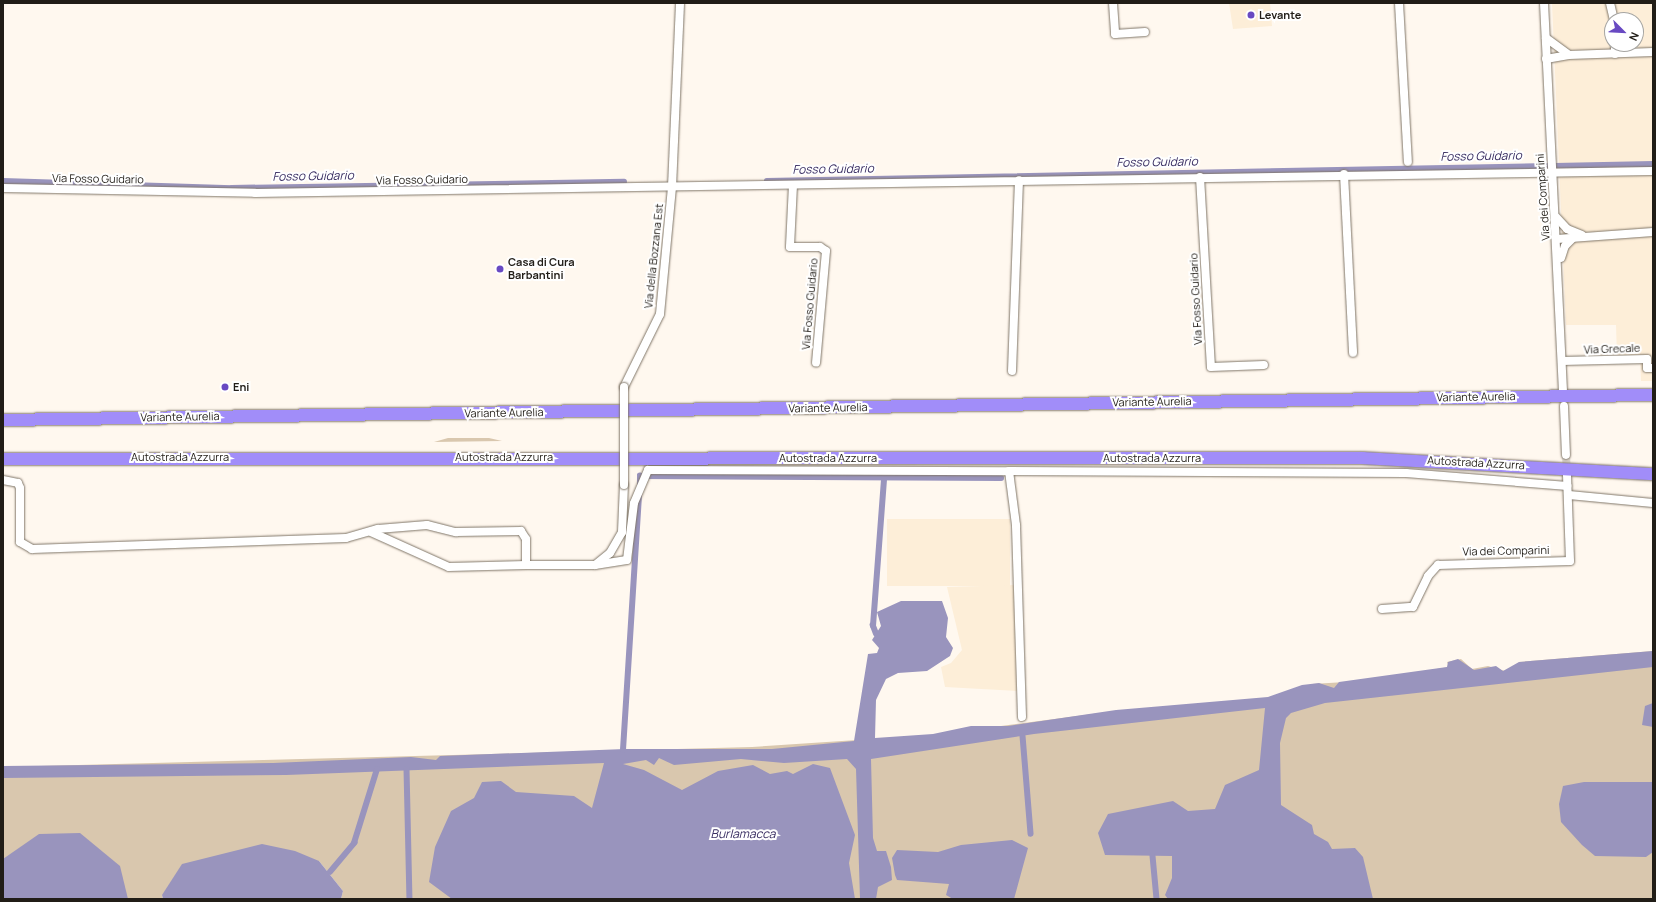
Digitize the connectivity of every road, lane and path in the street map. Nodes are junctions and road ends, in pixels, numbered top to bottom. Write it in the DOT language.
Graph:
graph roads {
  1 [pos="680,3"];
  2 [pos="1113,3"];
  3 [pos="1400,3"];
  4 [pos="1544,3"];
  5 [pos="1144,32"];
  6 [pos="1546,38"];
  7 [pos="1653,52"];
  8 [pos="1569,54"];
  9 [pos="1616,54"];
  10 [pos="1546,59"];
  11 [pos="1408,162"];
  12 [pos="1653,171"];
  13 [pos="1553,172"];
  14 [pos="1344,174"];
  15 [pos="1200,177"];
  16 [pos="1018,180"];
  17 [pos="793,185"];
  18 [pos="672,187"];
  19 [pos="3,188"];
  20 [pos="1556,217"];
  21 [pos="1568,230"];
  22 [pos="1653,232"];
  23 [pos="1557,235"];
  24 [pos="1582,235"];
  25 [pos="1573,238"];
  26 [pos="1558,265"];
  27 [pos="1353,354"];
  28 [pos="1562,361"];
  29 [pos="816,363"];
  30 [pos="1264,365"];
  31 [pos="1653,368"];
  32 [pos="1012,371"];
  33 [pos="1563,390"];
  34 [pos="1653,395"];
  35 [pos="1653,402"];
  36 [pos="1564,406"];
  37 [pos="3,420"];
  38 [pos="3,426"];
  39 [pos="3,452"];
  40 [pos="1566,455"];
  41 [pos="3,459"];
  42 [pos="1653,466"];
  43 [pos="1009,471"];
  44 [pos="1567,474"];
  45 [pos="1653,474"];
  46 [pos="3,480"];
  47 [pos="1568,491"];
  48 [pos="1653,503"];
  49 [pos="370,532"];
  50 [pos="595,565"];
  51 [pos="526,566"];
  52 [pos="1382,609"];
  53 [pos="1022,717"];
  1 -- 18 [label="street, Via della Bozzana Est"];
  2 -- 5 [label="street"];
  3 -- 11 [label="street"];
  4 -- 6 [label="street, Via dei Comparini"];
  6 -- 8 [label="street"];
  6 -- 10 [label="street, Via dei Comparini"];
  7 -- 9 [label="street"];
  8 -- 9 [label="street"];
  8 -- 10 [label="street"];
  10 -- 13 [label="street, Via dei Comparini"];
  12 -- 13 [label="street, Via Fosso Guidario"];
  13 -- 14 [label="street, Via Fosso Guidario"];
  13 -- 20 [label="street, Via dei Comparini"];
  14 -- 15 [label="street, Via Fosso Guidario"];
  14 -- 27 [label="street"];
  15 -- 16 [label="street, Via Fosso Guidario"];
  15 -- 30 [label="street, Via Fosso Guidario"];
  16 -- 17 [label="street, Via Fosso Guidario"];
  16 -- 32 [label="street"];
  17 -- 18 [label="street, Via Fosso Guidario"];
  17 -- 29 [label="street, Via Fosso Guidario"];
  18 -- 19 [label="street, Via Fosso Guidario"];
  18 -- 50 [label="street, Via della Bozzana Est, bridge"];
  20 -- 21 [label="street"];
  20 -- 23 [label="street, Via dei Comparini"];
  21 -- 23 [label="street"];
  21 -- 24 [label="street"];
  22 -- 24 [label="street"];
  23 -- 25 [label="street"];
  23 -- 26 [label="street, Via dei Comparini"];
  24 -- 25 [label="street"];
  25 -- 26 [label="street"];
  26 -- 28 [label="street, Via dei Comparini"];
  28 -- 31 [label="street, Via Grecale"];
  28 -- 33 [label="street, Via dei Comparini"];
  34 -- 37 [label="highway, Variante Aurelia"];
  35 -- 38 [label="highway, Variante Aurelia"];
  36 -- 40 [label="street"];
  39 -- 42 [label="highway, Autostrada Azzurra"];
  41 -- 45 [label="highway, Autostrada Azzurra"];
  43 -- 47 [label="street"];
  43 -- 50 [label="street"];
  43 -- 53 [label="street"];
  44 -- 47 [label="street, Via dei Comparini"];
  46 -- 49 [label="street"];
  47 -- 48 [label="street"];
  47 -- 52 [label="street, Via dei Comparini"];
  49 -- 51 [label="street"];
  49 -- 51 [label="street"];
  50 -- 51 [label="street"];
}
